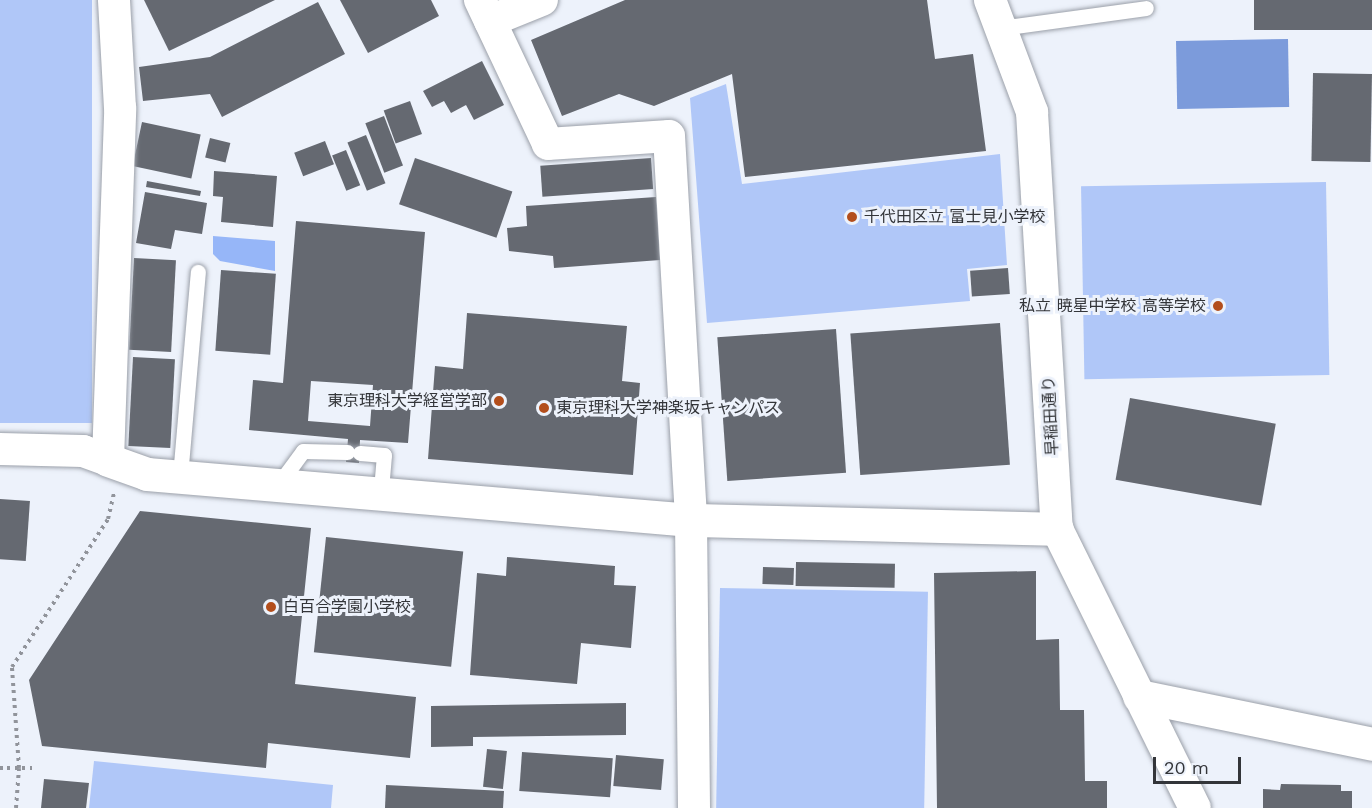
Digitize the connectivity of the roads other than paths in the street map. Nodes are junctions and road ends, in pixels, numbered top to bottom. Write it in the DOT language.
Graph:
graph roads {
  1 [pos="114,0"];
  2 [pos="542,0"];
  3 [pos="1146,8"];
  4 [pos="485,11"];
  5 [pos="995,12"];
  6 [pos="198,272"];
  7 [pos="0,449"];
  8 [pos="108,460"];
  9 [pos="180,476"];
  10 [pos="278,485"];
  11 [pos="381,494"];
  12 [pos="691,520"];
  13 [pos="1057,529"];
  14 [pos="1139,696"];
  15 [pos="1372,744"];
  16 [pos="693,808"];
  17 [pos="1195,808"];
  1 -- 8 [label="street"];
  2 -- 4 [label="street"];
  3 -- 5 [label="lane"];
  4 -- 12 [label="street"];
  5 -- 13 [label="street, 早稲田通り"];
  6 -- 9 [label="lane"];
  7 -- 8 [label="street"];
  8 -- 9 [label="street"];
  9 -- 10 [label="street"];
  10 -- 11 [label="street"];
  10 -- 11 [label="lane"];
  11 -- 12 [label="street"];
  12 -- 13 [label="street"];
  12 -- 16 [label="street"];
  13 -- 14 [label="street, 早稲田通り"];
  14 -- 15 [label="street"];
  14 -- 17 [label="street, 早稲田通り"];
}
